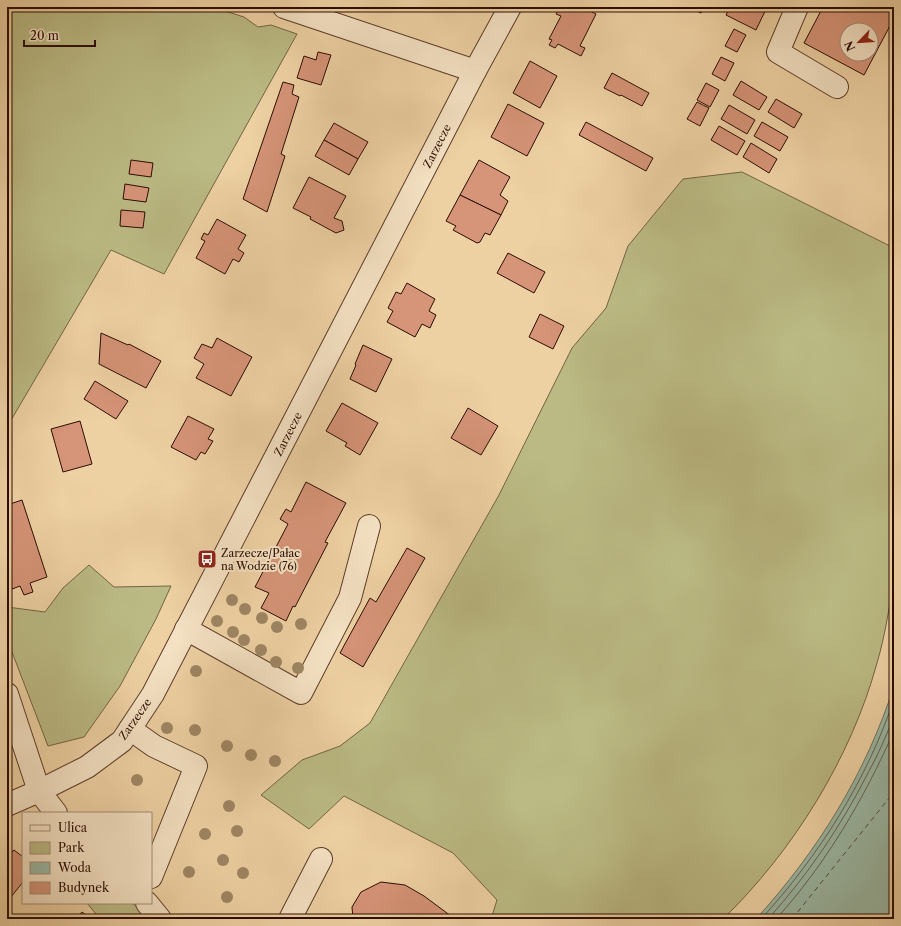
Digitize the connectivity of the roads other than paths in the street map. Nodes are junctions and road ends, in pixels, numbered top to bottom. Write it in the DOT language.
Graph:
graph roads {
  1 [pos="284,7"];
  2 [pos="510,7"];
  3 [pos="797,7"];
  4 [pos="475,71"];
  5 [pos="837,87"];
  6 [pos="369,526"];
  7 [pos="186,628"];
  8 [pos="7,694"];
  9 [pos="130,729"];
  10 [pos="39,791"];
  11 [pos="7,805"];
  12 [pos="55,812"];
  13 [pos="320,859"];
  14 [pos="152,875"];
  15 [pos="148,904"];
  16 [pos="160,919"];
  17 [pos="290,919"];
  1 -- 4 [label="street"];
  2 -- 4 [label="street, Zarzecze"];
  3 -- 5 [label="street"];
  4 -- 7 [label="street, Zarzecze"];
  6 -- 7 [label="street"];
  7 -- 9 [label="street, Zarzecze"];
  8 -- 10 [label="street"];
  9 -- 10 [label="street, Zarzecze"];
  9 -- 14 [label="street"];
  10 -- 11 [label="street, Zarzecze"];
  10 -- 12 [label="street"];
  13 -- 17 [label="street"];
  15 -- 16 [label="street"];
}
